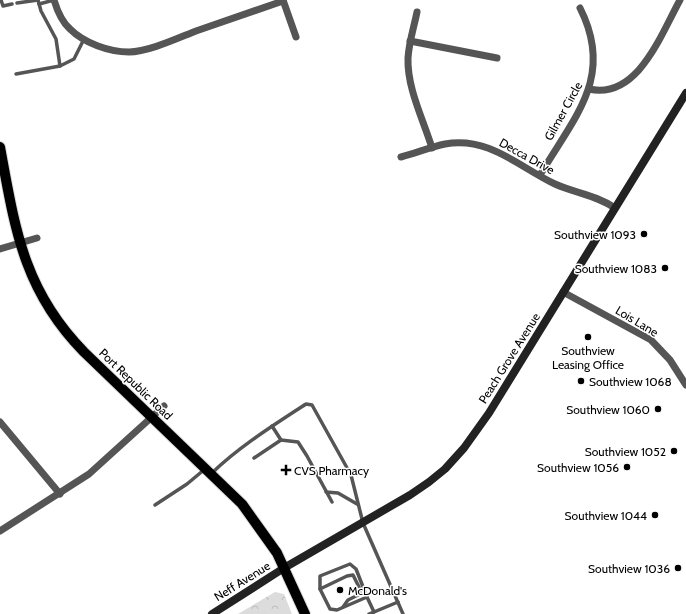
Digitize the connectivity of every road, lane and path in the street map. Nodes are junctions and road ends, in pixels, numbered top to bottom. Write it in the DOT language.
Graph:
graph roads {
  1 [pos="1,0"];
  2 [pos="54,0"];
  3 [pos="680,0"];
  4 [pos="283,1"];
  5 [pos="38,2"];
  6 [pos="17,3"];
  7 [pos="12,4"];
  8 [pos="580,8"];
  9 [pos="417,12"];
  10 [pos="296,37"];
  11 [pos="84,39"];
  12 [pos="410,41"];
  13 [pos="497,58"];
  14 [pos="60,66"];
  15 [pos="16,74"];
  16 [pos="589,89"];
  17 [pos="686,93"];
  18 [pos="0,147"];
  19 [pos="432,148"];
  20 [pos="1,157"];
  21 [pos="401,157"];
  22 [pos="540,175"];
  23 [pos="4,189"];
  24 [pos="615,208"];
  25 [pos="37,238"];
  26 [pos="19,242"];
  27 [pos="0,249"];
  28 [pos="563,292"];
  29 [pos="686,385"];
  30 [pos="164,406"];
  31 [pos="153,418"];
  32 [pos="0,422"];
  33 [pos="272,426"];
  34 [pos="281,440"];
  35 [pos="254,458"];
  36 [pos="209,471"];
  37 [pos="326,492"];
  38 [pos="60,494"];
  39 [pos="332,502"];
  40 [pos="357,504"];
  41 [pos="155,505"];
  42 [pos="362,522"];
  43 [pos="0,531"];
  44 [pos="284,568"];
  45 [pos="320,589"];
  46 [pos="367,597"];
  47 [pos="398,602"];
  48 [pos="343,608"];
  49 [pos="337,610"];
  50 [pos="374,612"];
  51 [pos="212,614"];
  52 [pos="304,614"];
  53 [pos="339,614"];
  54 [pos="368,614"];
  55 [pos="403,614"];
  1 -- 7 [label="lane"];
  2 -- 5 [label="lane"];
  2 -- 11 [label="street"];
  3 -- 16 [label="street"];
  4 -- 10 [label="street"];
  4 -- 11 [label="street"];
  5 -- 6 [label="lane"];
  5 -- 14 [label="lane"];
  8 -- 16 [label="street, Gilmer Circle"];
  9 -- 12 [label="street"];
  11 -- 14 [label="lane"];
  12 -- 13 [label="street"];
  12 -- 19 [label="street"];
  14 -- 15 [label="lane"];
  16 -- 22 [label="street, Gilmer Circle"];
  17 -- 24 [label="main road, Peach Grove Avenue"];
  18 -- 20 [label="main road, Port Republic Road"];
  19 -- 21 [label="street, Decca Drive"];
  19 -- 22 [label="street, Decca Drive"];
  20 -- 23 [label="main road, Port Republic Road"];
  22 -- 24 [label="street, Decca Drive"];
  23 -- 26 [label="main road, Port Republic Road"];
  24 -- 28 [label="main road, Peach Grove Avenue"];
  25 -- 26 [label="street"];
  26 -- 27 [label="street"];
  26 -- 31 [label="main road, Port Republic Road"];
  28 -- 29 [label="street, Lois Lane"];
  28 -- 42 [label="main road, Peach Grove Avenue"];
  30 -- 31 [label="street"];
  31 -- 36 [label="main road, Port Republic Road"];
  31 -- 38 [label="street"];
  32 -- 38 [label="street"];
  33 -- 34 [label="lane"];
  33 -- 36 [label="lane"];
  33 -- 40 [label="lane"];
  34 -- 35 [label="lane"];
  34 -- 37 [label="lane"];
  36 -- 41 [label="lane"];
  36 -- 44 [label="main road, Port Republic Road"];
  37 -- 39 [label="lane"];
  37 -- 40 [label="lane"];
  38 -- 43 [label="street"];
  40 -- 42 [label="lane"];
  42 -- 44 [label="main road, Peach Grove Avenue"];
  42 -- 47 [label="lane"];
  44 -- 51 [label="main road, Neff Avenue"];
  44 -- 52 [label="main road, Port Republic Road"];
  45 -- 46 [label="lane"];
  45 -- 48 [label="lane"];
  45 -- 49 [label="lane"];
  46 -- 48 [label="lane"];
  46 -- 50 [label="lane"];
  47 -- 50 [label="lane"];
  47 -- 55 [label="lane"];
  48 -- 49 [label="lane"];
  49 -- 53 [label="lane"];
  50 -- 54 [label="lane"];
}
